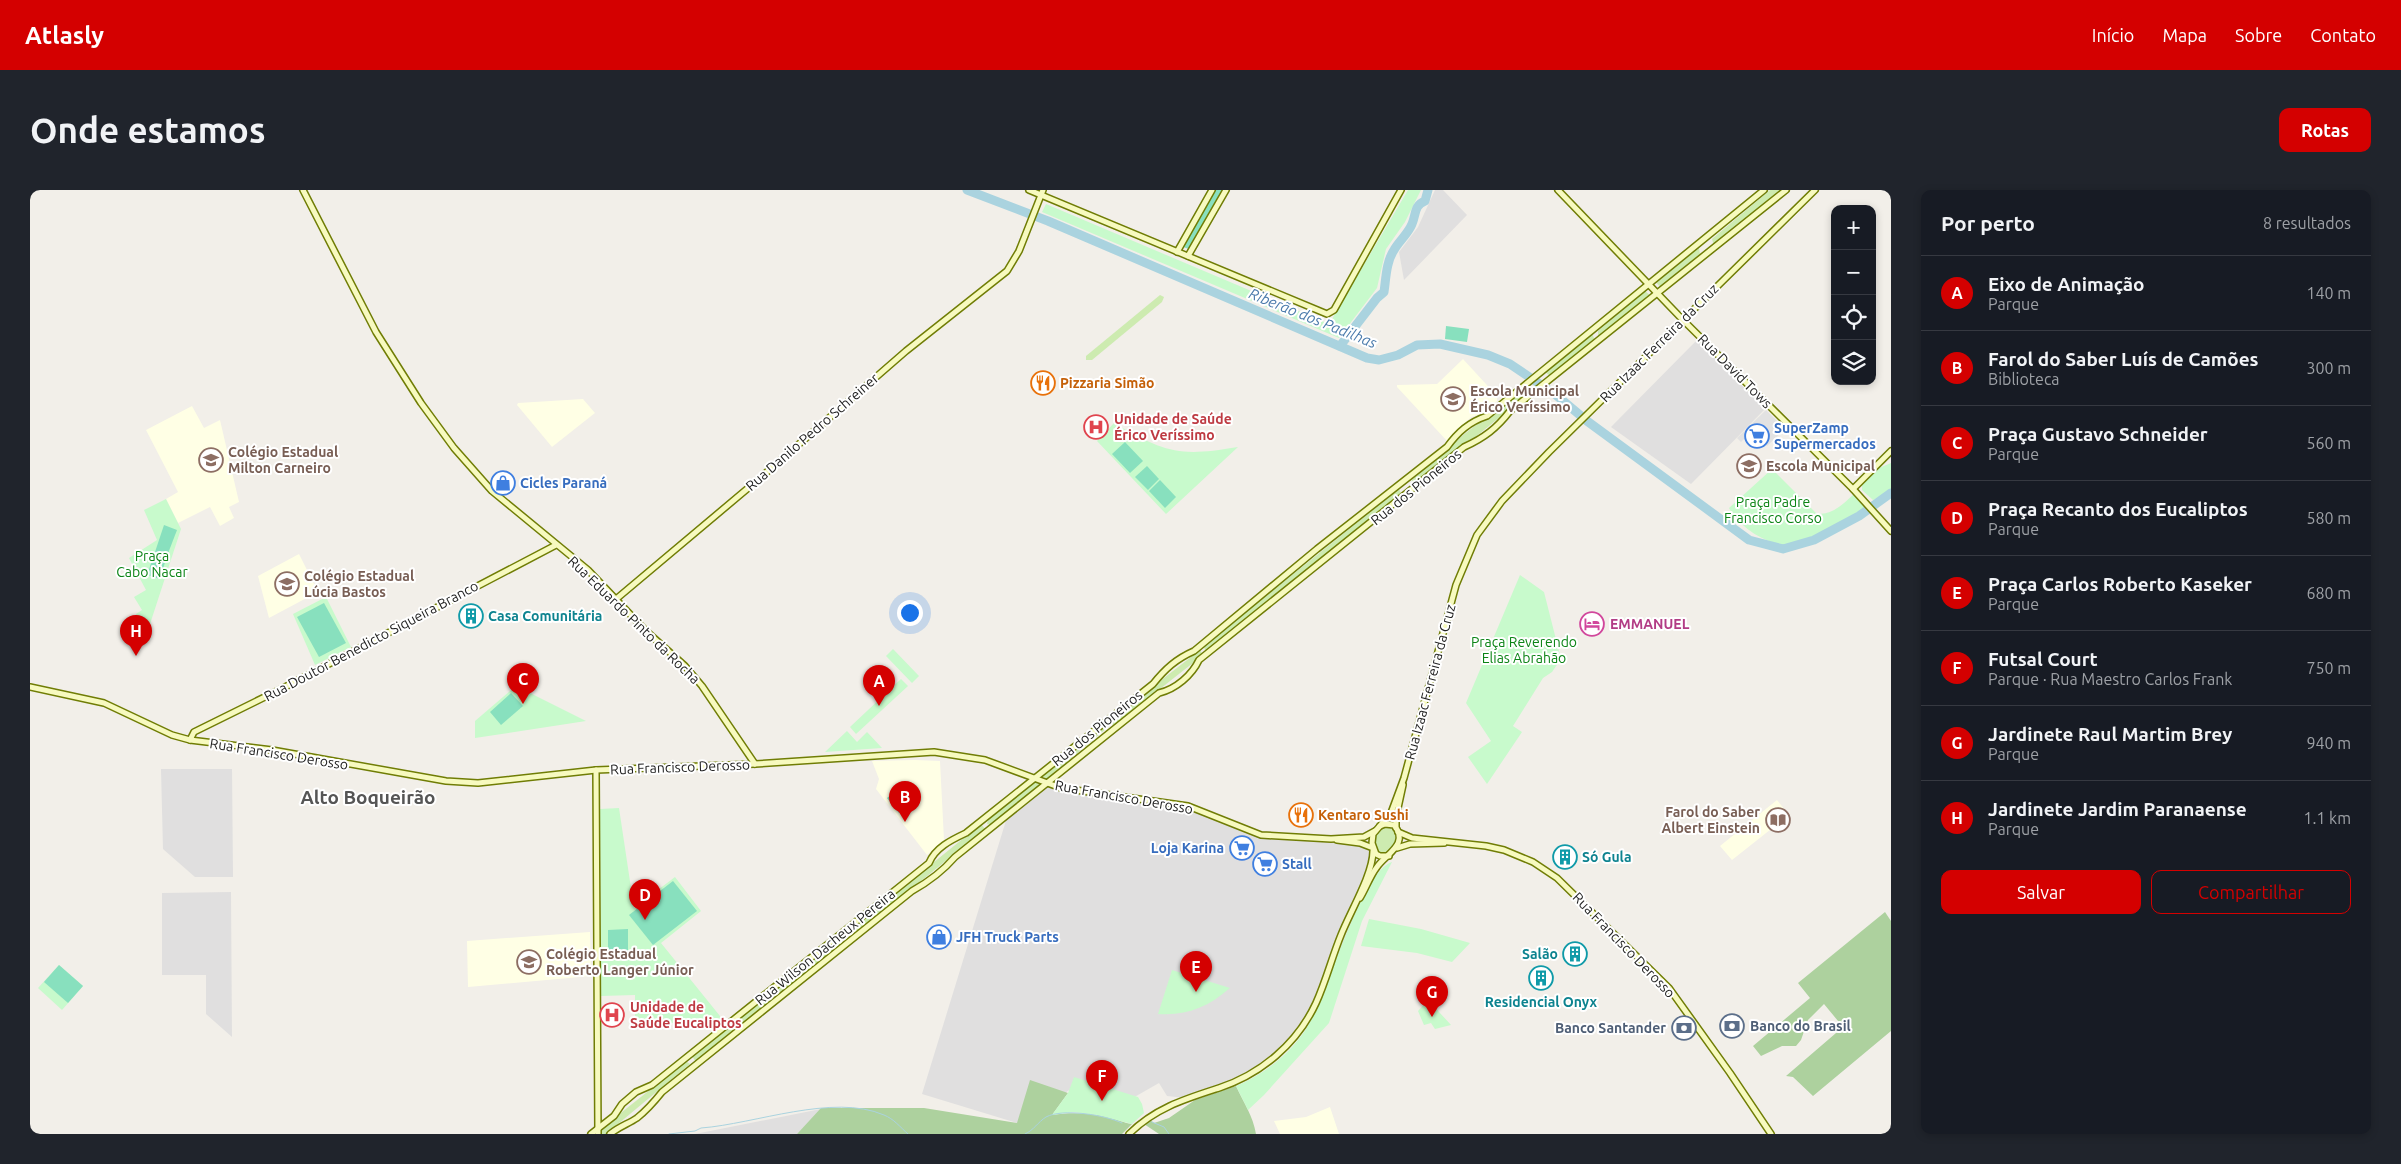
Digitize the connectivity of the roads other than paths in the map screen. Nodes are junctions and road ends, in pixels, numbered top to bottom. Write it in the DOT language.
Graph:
graph roads {
  1 [pos="303,190"];
  2 [pos="1029,190"];
  3 [pos="1212,190"];
  4 [pos="1226,190"];
  5 [pos="1401,190"];
  6 [pos="1558,190"];
  7 [pos="1764,190"];
  8 [pos="1786,190"];
  9 [pos="1812,191"];
  10 [pos="1042,192"];
  11 [pos="1710,235"];
  12 [pos="1699,243"];
  13 [pos="1712,248"];
  14 [pos="1177,252"];
  15 [pos="1188,256"];
  16 [pos="1702,256"];
  17 [pos="1649,285"];
  18 [pos="1657,294"];
  19 [pos="1682,319"];
  20 [pos="1596,328"];
  21 [pos="1598,341"];
  22 [pos="1891,451"];
  23 [pos="1409,476"];
  24 [pos="1397,486"];
  25 [pos="1416,486"];
  26 [pos="1853,489"];
  27 [pos="1404,496"];
  28 [pos="1891,531"];
  29 [pos="556,545"];
  30 [pos="615,600"];
  31 [pos="1202,644"];
  32 [pos="1210,653"];
  33 [pos="30,687"];
  34 [pos="1106,722"];
  35 [pos="1111,732"];
  36 [pos="190,740"];
  37 [pos="755,764"];
  38 [pos="596,770"];
  39 [pos="1035,778"];
  40 [pos="1404,778"];
  41 [pos="1046,783"];
  42 [pos="983,820"];
  43 [pos="1380,826"];
  44 [pos="990,829"];
  45 [pos="1397,830"];
  46 [pos="1375,831"];
  47 [pos="1331,839"];
  48 [pos="1450,843"];
  49 [pos="1396,848"];
  50 [pos="1373,849"];
  51 [pos="1389,856"];
  52 [pos="1353,908"];
  53 [pos="850,926"];
  54 [pos="857,935"];
  55 [pos="837,937"];
  56 [pos="844,946"];
  57 [pos="686,1058"];
  58 [pos="692,1068"];
  59 [pos="598,1114"];
  60 [pos="610,1119"];
  61 [pos="598,1131"];
  62 [pos="591,1134"];
  63 [pos="610,1134"];
  64 [pos="1129,1134"];
  65 [pos="1771,1134"];
  1 -- 29 [label="main road, Rua Eduardo Pinto da Rocha"];
  2 -- 10 [label="main road"];
  3 -- 14 [label="main road"];
  4 -- 15 [label="main road"];
  5 -- 15 [label="main road"];
  6 -- 17 [label="main road, Rua David Tows"];
  7 -- 11 [label="main road, Rua dos Pioneiros"];
  8 -- 13 [label="main road, Rua dos Pioneiros"];
  9 -- 19 [label="main road, Rua Izaac Ferreira da Cruz"];
  10 -- 14 [label="main road"];
  10 -- 30 [label="main road, Rua Danilo Pedro Schreiner"];
  11 -- 12 [label="main road, Rua dos Pioneiros"];
  11 -- 13 [label="main road"];
  12 -- 16 [label="main road"];
  12 -- 17 [label="main road, Rua dos Pioneiros"];
  13 -- 16 [label="main road, Rua dos Pioneiros"];
  14 -- 15 [label="main road"];
  16 -- 18 [label="main road, Rua dos Pioneiros"];
  17 -- 18 [label="main road, Rua David Tows"];
  17 -- 20 [label="main road, Rua dos Pioneiros"];
  18 -- 19 [label="main road, Rua David Tows"];
  18 -- 21 [label="main road, Rua dos Pioneiros"];
  19 -- 26 [label="main road, Rua David Tows"];
  19 -- 40 [label="main road, Rua Izaac Ferreira da Cruz"];
  20 -- 21 [label="main road"];
  20 -- 23 [label="main road, Rua dos Pioneiros"];
  21 -- 25 [label="main road, Rua dos Pioneiros"];
  22 -- 26 [label="main road"];
  23 -- 24 [label="main road, Rua dos Pioneiros"];
  23 -- 25 [label="main road"];
  24 -- 27 [label="main road"];
  24 -- 31 [label="main road, Rua dos Pioneiros"];
  25 -- 27 [label="main road, Rua dos Pioneiros"];
  26 -- 28 [label="main road, Rua David Tows"];
  27 -- 32 [label="main road, Rua dos Pioneiros"];
  29 -- 30 [label="main road, Rua Eduardo Pinto da Rocha"];
  29 -- 36 [label="main road, Rua Doutor Benedicto Siqueira Branco"];
  30 -- 37 [label="main road, Rua Eduardo Pinto da Rocha"];
  31 -- 32 [label="main road"];
  31 -- 34 [label="main road, Rua dos Pioneiros"];
  32 -- 35 [label="main road, Rua dos Pioneiros"];
  33 -- 36 [label="main road, Rua Francisco Derosso"];
  34 -- 35 [label="main road"];
  34 -- 39 [label="main road, Rua dos Pioneiros"];
  35 -- 41 [label="main road, Rua dos Pioneiros"];
  36 -- 38 [label="main road, Rua Francisco Derosso"];
  37 -- 38 [label="main road, Rua Francisco Derosso"];
  37 -- 39 [label="main road, Rua Francisco Derosso"];
  38 -- 59 [label="main road"];
  39 -- 41 [label="main road, Rua Francisco Derosso"];
  39 -- 42 [label="main road, Rua Wilson Dacheux Pereira"];
  40 -- 43 [label="main road, Rua Izaac Ferreira da Cruz"];
  40 -- 45 [label="main road, Rua Izaac Ferreira da Cruz"];
  41 -- 44 [label="main road, Rua Wilson Dacheux Pereira"];
  41 -- 47 [label="main road, Rua Francisco Derosso"];
  42 -- 44 [label="main road"];
  42 -- 53 [label="main road, Rua Wilson Dacheux Pereira"];
  43 -- 45 [label="main road"];
  43 -- 46 [label="main road"];
  44 -- 54 [label="main road, Rua Wilson Dacheux Pereira"];
  45 -- 48 [label="main road, Rua Francisco Derosso"];
  45 -- 49 [label="main road"];
  46 -- 47 [label="main road, Rua Francisco Derosso"];
  46 -- 50 [label="main road"];
  47 -- 50 [label="main road, Rua Francisco Derosso"];
  48 -- 49 [label="main road, Rua Francisco Derosso"];
  48 -- 65 [label="main road, Rua Francisco Derosso"];
  49 -- 51 [label="main road"];
  50 -- 51 [label="main road"];
  50 -- 52 [label="main road"];
  51 -- 52 [label="main road"];
  52 -- 64 [label="main road"];
  53 -- 54 [label="main road"];
  53 -- 55 [label="main road, Rua Wilson Dacheux Pereira"];
  54 -- 56 [label="main road, Rua Wilson Dacheux Pereira"];
  55 -- 56 [label="main road"];
  55 -- 57 [label="main road, Rua Wilson Dacheux Pereira"];
  56 -- 58 [label="main road, Rua Wilson Dacheux Pereira"];
  57 -- 58 [label="main road"];
  57 -- 60 [label="main road, Rua Wilson Dacheux Pereira"];
  58 -- 63 [label="main road, Rua Wilson Dacheux Pereira"];
  59 -- 60 [label="main road"];
  59 -- 61 [label="main road"];
  60 -- 61 [label="main road, Rua Wilson Dacheux Pereira"];
  61 -- 62 [label="main road, Rua Wilson Dacheux Pereira"];
}
